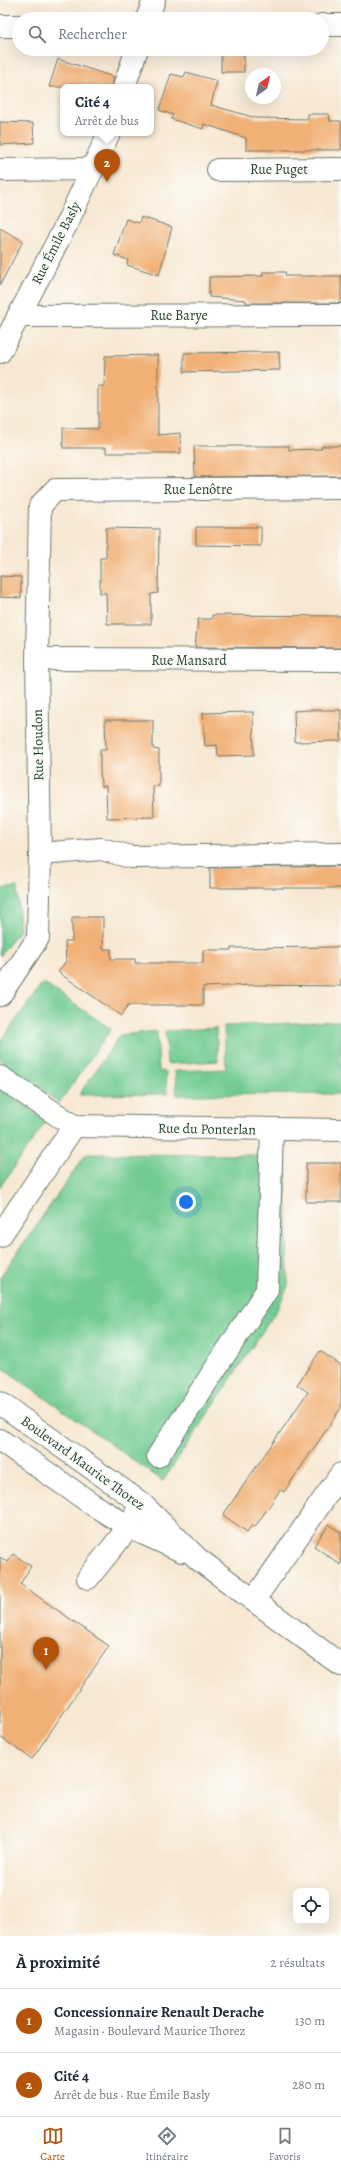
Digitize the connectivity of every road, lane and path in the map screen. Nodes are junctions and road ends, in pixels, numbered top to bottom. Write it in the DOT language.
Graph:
graph roads {
  1 [pos="154,0"];
  2 [pos="150,12"];
  3 [pos="329,25"];
  4 [pos="341,25"];
  5 [pos="0,26"];
  6 [pos="12,26"];
  7 [pos="135,56"];
  8 [pos="125,84"];
  9 [pos="108,136"];
  10 [pos="93,169"];
  11 [pos="341,169"];
  12 [pos="0,170"];
  13 [pos="218,170"];
  14 [pos="341,315"];
  15 [pos="18,316"];
  16 [pos="0,352"];
  17 [pos="341,488"];
  18 [pos="55,490"];
  19 [pos="37,659"];
  20 [pos="341,660"];
  21 [pos="40,854"];
  22 [pos="341,854"];
  23 [pos="0,995"];
  24 [pos="0,1077"];
  25 [pos="74,1126"];
  26 [pos="272,1130"];
  27 [pos="341,1130"];
  28 [pos="0,1236"];
  29 [pos="6,1407"];
  30 [pos="0,1429"];
  31 [pos="0,1440"];
  32 [pos="158,1456"];
  33 [pos="340,1476"];
  34 [pos="141,1503"];
  35 [pos="129,1526"];
  36 [pos="198,1559"];
  37 [pos="88,1578"];
  38 [pos="254,1600"];
  39 [pos="341,1665"];
  1 -- 2 [label="street"];
  3 -- 4 [label="street"];
  5 -- 6 [label="street"];
  7 -- 8 [label="street"];
  9 -- 10 [label="street, Rue Émile Basly"];
  10 -- 12 [label="street"];
  10 -- 15 [label="street, Rue Émile Basly"];
  11 -- 13 [label="street, Rue Puget"];
  14 -- 15 [label="street, Rue Barye"];
  15 -- 16 [label="street, Rue Émile Basly"];
  17 -- 18 [label="street, Rue Lenôtre"];
  18 -- 19 [label="street, Rue Houdon"];
  19 -- 20 [label="street, Rue Mansard"];
  19 -- 21 [label="street, Rue Houdon"];
  21 -- 22 [label="street"];
  21 -- 23 [label="street, Rue Houdon"];
  24 -- 25 [label="street"];
  25 -- 26 [label="street, Rue du Ponterlan"];
  25 -- 28 [label="street"];
  26 -- 27 [label="street, Rue du Ponterlan"];
  26 -- 32 [label="street"];
  29 -- 30 [label="street"];
  29 -- 34 [label="street, Boulevard Maurice Thorez"];
  31 -- 35 [label="street, Boulevard Maurice Thorez"];
  33 -- 38 [label="street"];
  34 -- 35 [label="street"];
  34 -- 36 [label="street, Boulevard Maurice Thorez"];
  35 -- 36 [label="street, Boulevard Maurice Thorez"];
  35 -- 37 [label="street"];
  36 -- 38 [label="street, Boulevard Maurice Thorez"];
  38 -- 39 [label="street, Boulevard Maurice Thorez"];
}
